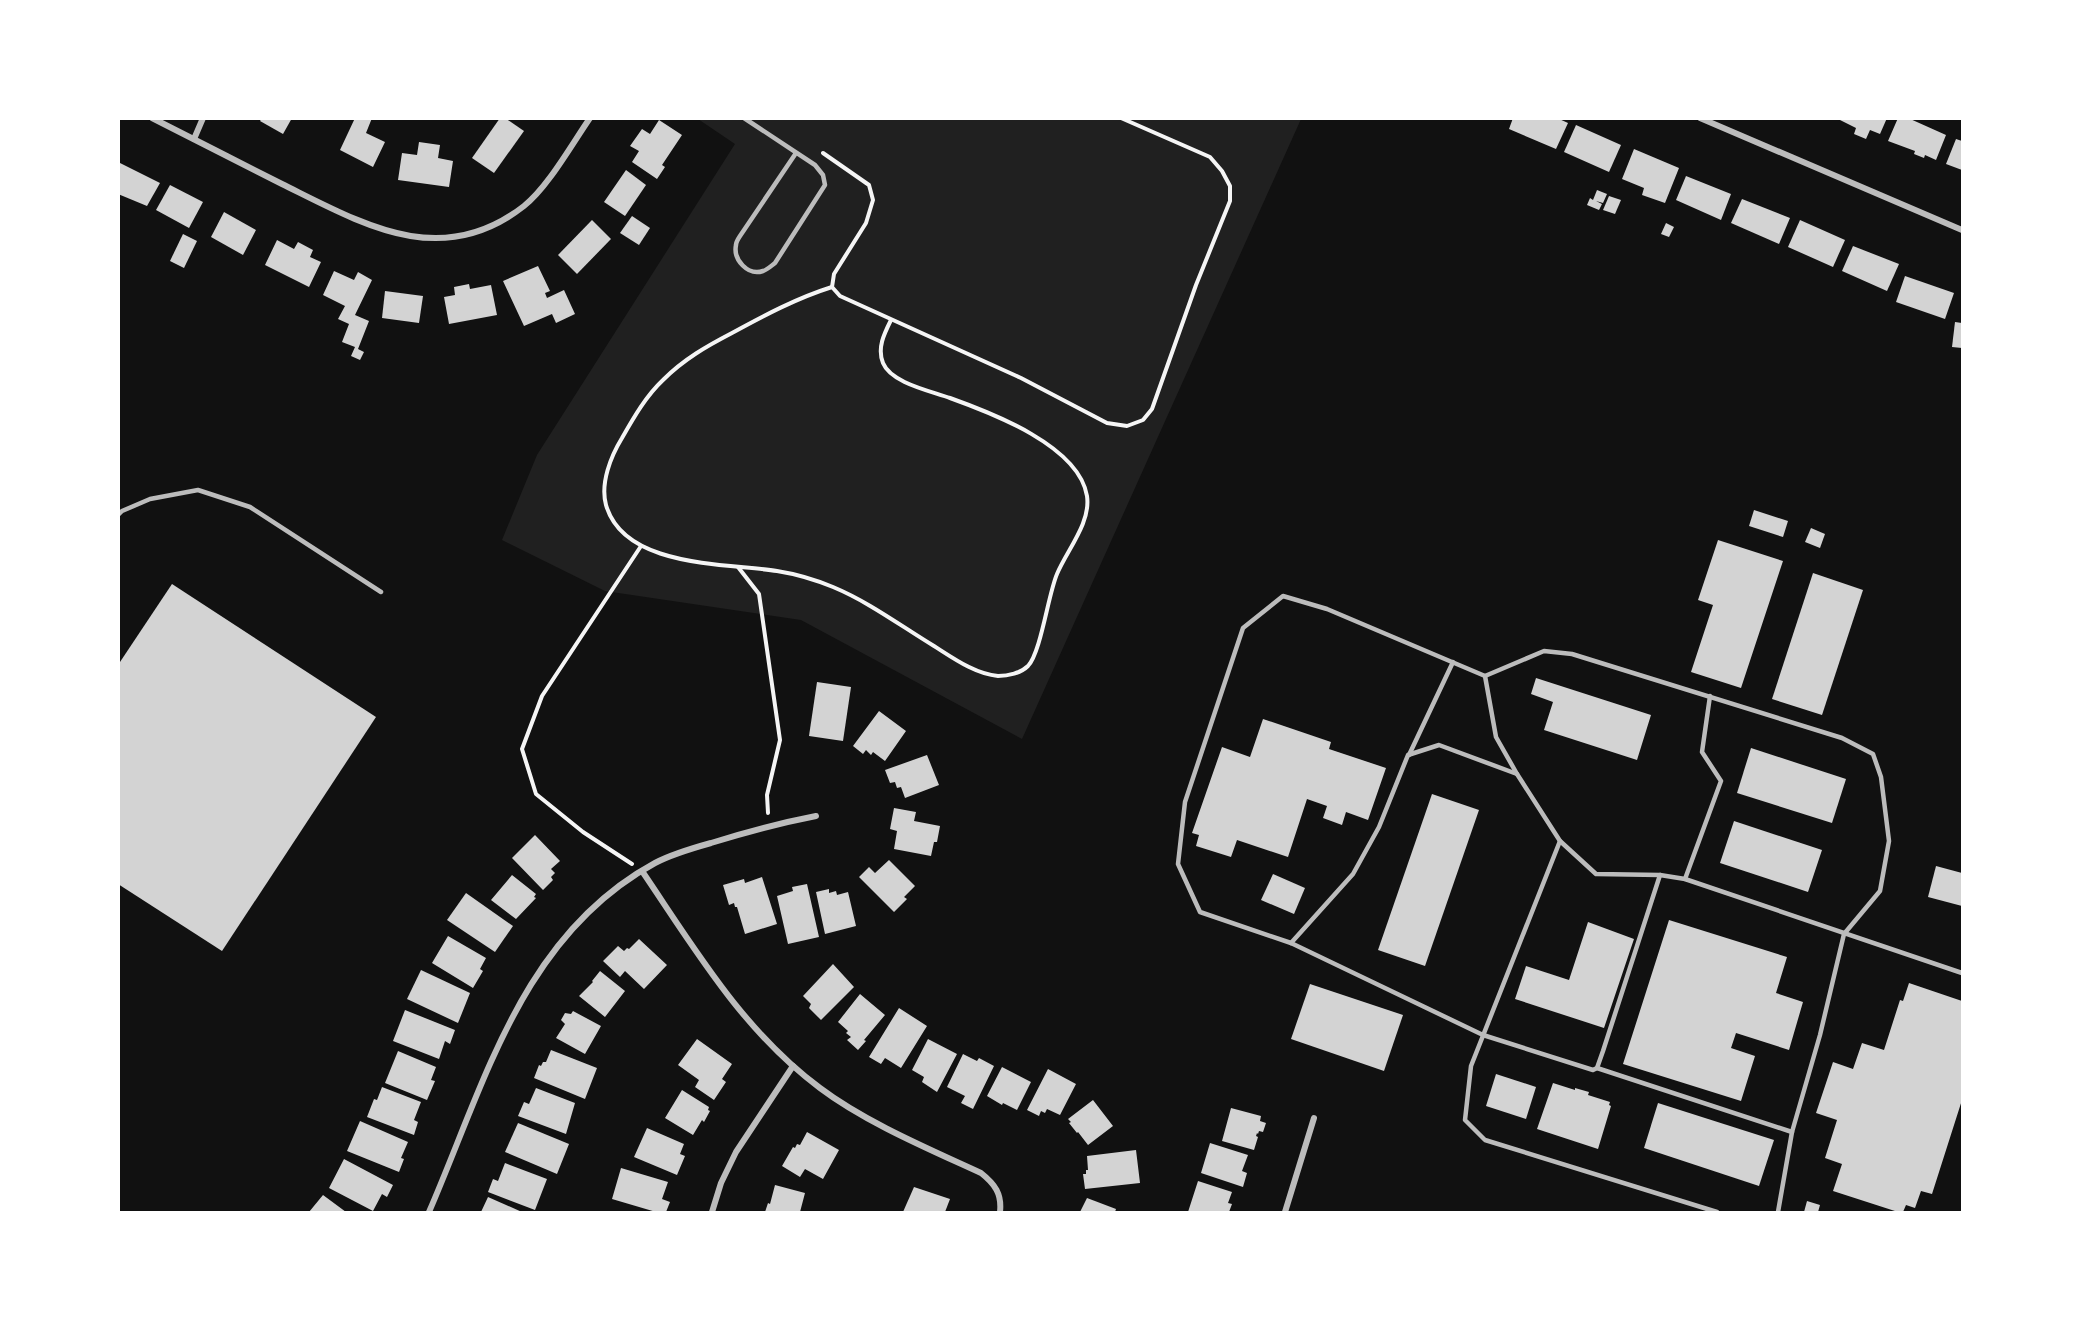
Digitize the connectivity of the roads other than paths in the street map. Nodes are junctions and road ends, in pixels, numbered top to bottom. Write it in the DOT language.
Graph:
graph roads {
  1 [pos="152,118"];
  2 [pos="203,118"];
  3 [pos="590,118"];
  4 [pos="744,118"];
  5 [pos="1700,118"];
  6 [pos="194,139"];
  7 [pos="796,153"];
  8 [pos="1962,230"];
  9 [pos="118,515"];
  10 [pos="381,592"];
  11 [pos="1453,662"];
  12 [pos="1485,676"];
  13 [pos="1710,696"];
  14 [pos="1408,755"];
  15 [pos="1517,774"];
  16 [pos="816,816"];
  17 [pos="1560,841"];
  18 [pos="642,871"];
  19 [pos="1660,875"];
  20 [pos="1685,879"];
  21 [pos="1844,934"];
  22 [pos="1291,943"];
  23 [pos="1962,973"];
  24 [pos="1483,1035"];
  25 [pos="792,1066"];
  26 [pos="1597,1068"];
  27 [pos="1314,1118"];
  28 [pos="1791,1132"];
  29 [pos="429,1212"];
  30 [pos="712,1212"];
  31 [pos="1000,1212"];
  32 [pos="1285,1212"];
  33 [pos="1717,1212"];
  34 [pos="1778,1212"];
  1 -- 6 [label="street"];
  2 -- 6 [label="street"];
  3 -- 6 [label="street"];
  4 -- 7 [label="lane"];
  5 -- 8 [label="street"];
  7 -- 7 [label="lane"];
  9 -- 10 [label="lane"];
  11 -- 12 [label="lane"];
  11 -- 14 [label="lane"];
  11 -- 22 [label="lane"];
  12 -- 13 [label="lane"];
  12 -- 15 [label="lane"];
  13 -- 20 [label="lane"];
  13 -- 21 [label="lane"];
  14 -- 15 [label="lane"];
  14 -- 22 [label="lane"];
  15 -- 17 [label="lane"];
  16 -- 18 [label="street"];
  17 -- 19 [label="lane"];
  17 -- 24 [label="lane"];
  18 -- 25 [label="street"];
  18 -- 29 [label="street"];
  19 -- 20 [label="lane"];
  19 -- 26 [label="lane"];
  20 -- 21 [label="lane"];
  21 -- 23 [label="lane"];
  21 -- 28 [label="lane"];
  22 -- 24 [label="lane"];
  24 -- 26 [label="lane"];
  24 -- 33 [label="lane"];
  25 -- 30 [label="street"];
  25 -- 31 [label="street"];
  26 -- 28 [label="lane"];
  27 -- 32 [label="street"];
  28 -- 34 [label="lane"];
}
